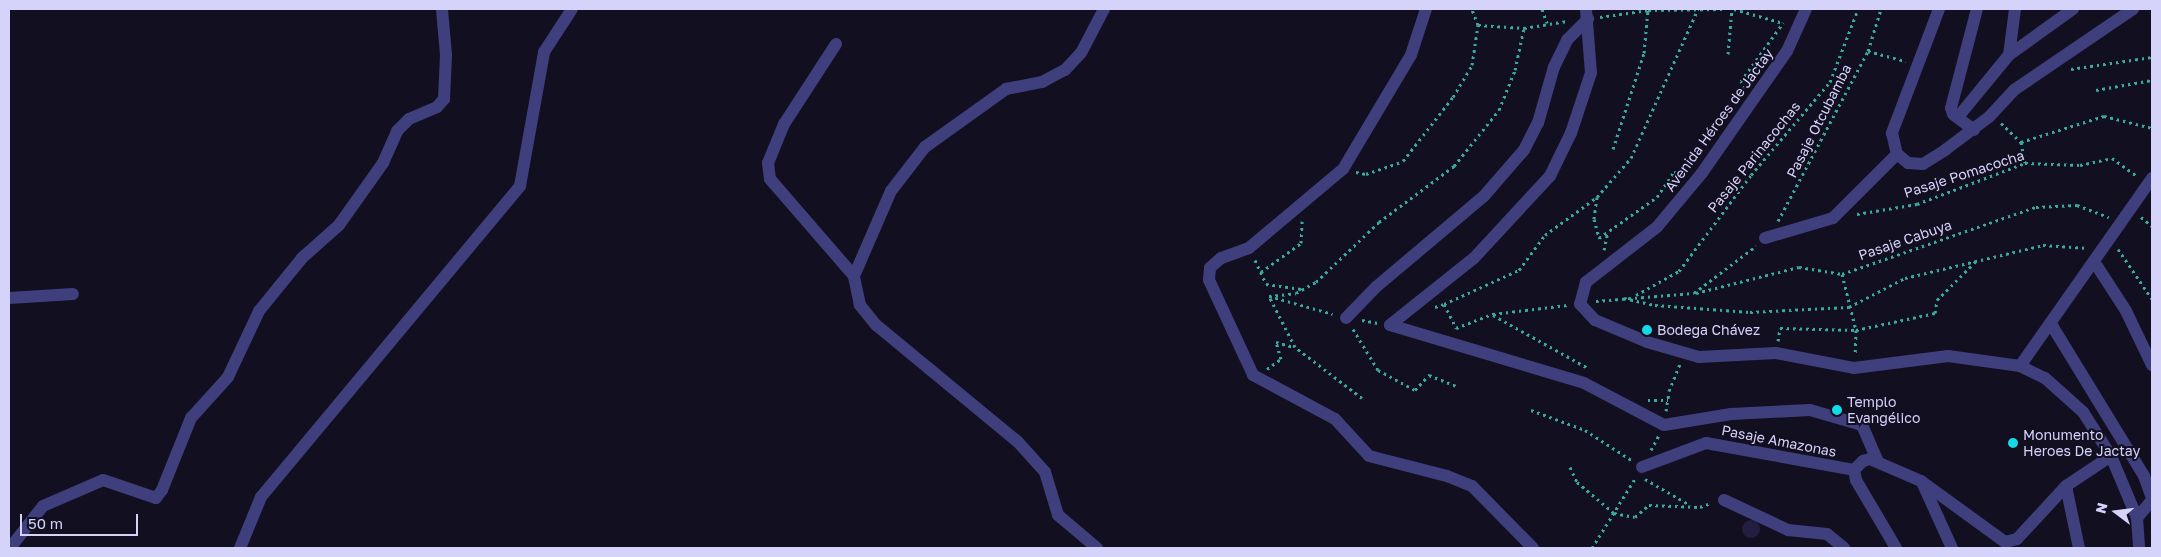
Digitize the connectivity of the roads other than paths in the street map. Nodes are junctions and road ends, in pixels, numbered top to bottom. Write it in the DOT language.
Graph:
graph roads {
  1 [pos="442,9"];
  2 [pos="572,9"];
  3 [pos="1104,9"];
  4 [pos="1426,9"];
  5 [pos="1806,9"];
  6 [pos="1939,9"];
  7 [pos="1976,9"];
  8 [pos="2015,9"];
  9 [pos="2073,9"];
  10 [pos="2133,9"];
  11 [pos="1587,14"];
  12 [pos="2058,14"];
  13 [pos="836,44"];
  14 [pos="2009,55"];
  15 [pos="1958,117"];
  16 [pos="1974,130"];
  17 [pos="1897,154"];
  18 [pos="2150,181"];
  19 [pos="1765,238"];
  20 [pos="2094,262"];
  21 [pos="854,276"];
  22 [pos="73,294"];
  23 [pos="9,298"];
  24 [pos="1346,318"];
  25 [pos="2051,324"];
  26 [pos="2152,365"];
  27 [pos="2020,366"];
  28 [pos="2111,456"];
  29 [pos="1878,462"];
  30 [pos="1854,470"];
  31 [pos="1640,471"];
  32 [pos="1921,481"];
  33 [pos="2066,486"];
  34 [pos="2152,499"];
  35 [pos="1724,500"];
  36 [pos="2137,518"];
  37 [pos="2006,545"];
  38 [pos="10,548"];
  39 [pos="240,548"];
  40 [pos="1097,548"];
  41 [pos="1533,548"];
  42 [pos="1844,548"];
  43 [pos="1896,548"];
  44 [pos="1952,548"];
  45 [pos="2079,548"];
  46 [pos="2138,548"];
  1 -- 38 [label="street"];
  2 -- 39 [label="street"];
  3 -- 21 [label="street"];
  4 -- 41 [label="street"];
  5 -- 27 [label="street, Avenida Héroes de Jactay"];
  6 -- 17 [label="street"];
  7 -- 15 [label="street"];
  8 -- 14 [label="street"];
  9 -- 12 [label="street"];
  10 -- 16 [label="street"];
  11 -- 24 [label="street"];
  11 -- 29 [label="street"];
  12 -- 14 [label="street"];
  13 -- 21 [label="street"];
  14 -- 15 [label="street"];
  15 -- 16 [label="street"];
  16 -- 17 [label="street"];
  17 -- 19 [label="street"];
  18 -- 20 [label="street"];
  20 -- 25 [label="street"];
  20 -- 26 [label="street"];
  21 -- 40 [label="street"];
  22 -- 23 [label="street"];
  25 -- 27 [label="street"];
  25 -- 34 [label="street"];
  27 -- 28 [label="street"];
  28 -- 33 [label="street"];
  28 -- 36 [label="street"];
  29 -- 30 [label="street"];
  29 -- 32 [label="street"];
  30 -- 31 [label="street, Pasaje Amazonas"];
  30 -- 43 [label="street"];
  32 -- 37 [label="street"];
  32 -- 44 [label="street"];
  33 -- 37 [label="street"];
  33 -- 45 [label="street"];
  34 -- 36 [label="street"];
  35 -- 42 [label="street"];
  36 -- 46 [label="street"];
}
